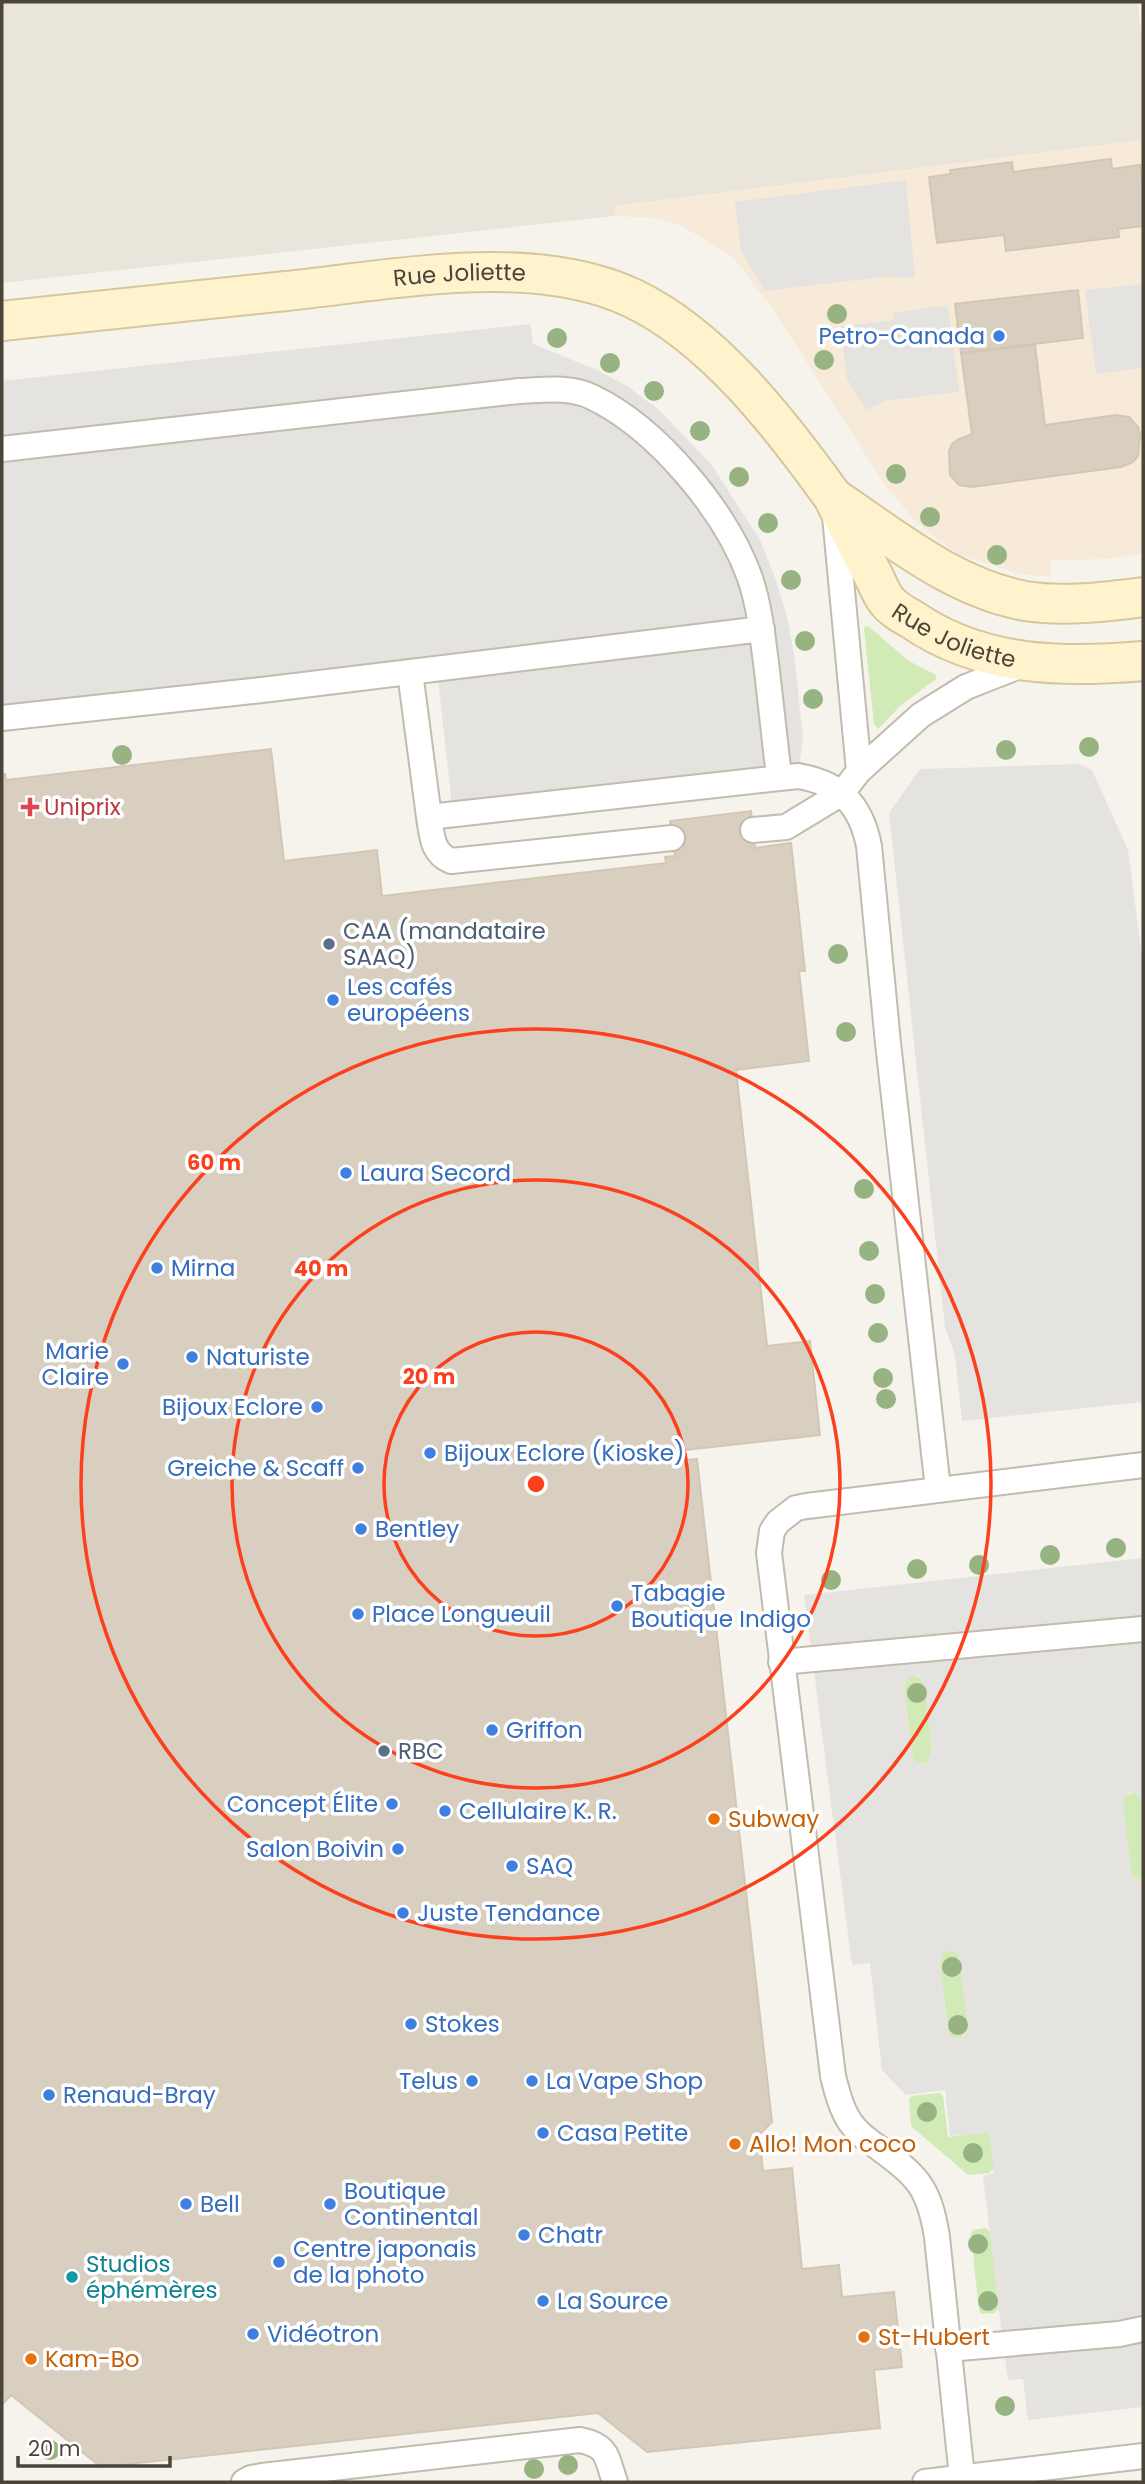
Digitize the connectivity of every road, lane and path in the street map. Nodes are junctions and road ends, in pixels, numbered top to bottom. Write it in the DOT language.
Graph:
graph roads {
  1 [pos="2,321"];
  2 [pos="2,449"];
  3 [pos="833,497"];
  4 [pos="1143,597"];
  5 [pos="762,629"];
  6 [pos="1143,661"];
  7 [pos="1028,662"];
  8 [pos="410,672"];
  9 [pos="2,718"];
  10 [pos="859,771"];
  11 [pos="779,777"];
  12 [pos="842,793"];
  13 [pos="429,817"];
  14 [pos="753,830"];
  15 [pos="672,838"];
  16 [pos="1143,1465"];
  17 [pos="938,1489"];
  18 [pos="1143,1629"];
  19 [pos="781,1662"];
  20 [pos="1143,2329"];
  21 [pos="948,2350"];
  22 [pos="1143,2456"];
  23 [pos="962,2477"];
  24 [pos="244,2482"];
  25 [pos="615,2482"];
  26 [pos="925,2482"];
  1 -- 3 [label="street, Rue Joliette"];
  2 -- 5 [label="lane"];
  3 -- 4 [label="street, Rue Joliette"];
  3 -- 7 [label="street, Rue Joliette"];
  3 -- 10 [label="lane"];
  5 -- 8 [label="lane"];
  5 -- 11 [label="lane"];
  6 -- 7 [label="street, Rue Joliette"];
  7 -- 10 [label="lane"];
  8 -- 9 [label="lane"];
  8 -- 13 [label="lane"];
  10 -- 12 [label="lane"];
  11 -- 12 [label="lane"];
  11 -- 13 [label="lane"];
  12 -- 14 [label="lane"];
  12 -- 17 [label="lane"];
  13 -- 15 [label="lane"];
  16 -- 17 [label="lane"];
  17 -- 19 [label="lane"];
  18 -- 19 [label="lane"];
  19 -- 21 [label="lane"];
  20 -- 21 [label="lane"];
  21 -- 23 [label="lane"];
  22 -- 23 [label="lane"];
  23 -- 26 [label="lane"];
  24 -- 25 [label="lane"];
}
